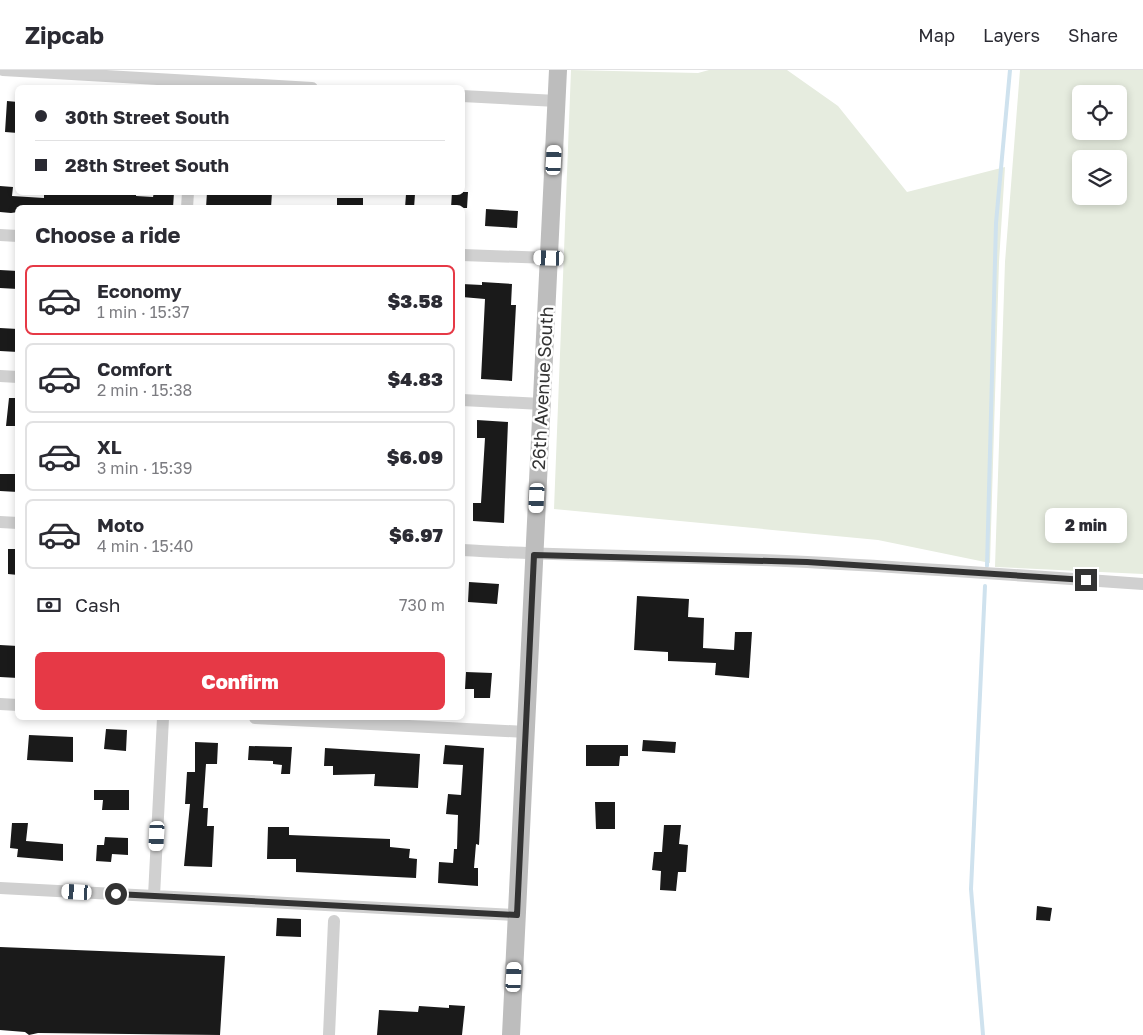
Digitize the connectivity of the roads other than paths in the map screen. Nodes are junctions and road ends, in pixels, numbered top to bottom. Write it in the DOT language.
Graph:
graph roads {
  1 [pos="4,70"];
  2 [pos="558,70"];
  3 [pos="193,80"];
  4 [pos="267,85"];
  5 [pos="465,96"];
  6 [pos="556,101"];
  7 [pos="0,235"];
  8 [pos="15,236"];
  9 [pos="465,255"];
  10 [pos="549,258"];
  11 [pos="0,376"];
  12 [pos="15,377"];
  13 [pos="465,400"];
  14 [pos="542,404"];
  15 [pos="0,522"];
  16 [pos="15,523"];
  17 [pos="465,550"];
  18 [pos="534,555"];
  19 [pos="1143,584"];
  20 [pos="0,704"];
  21 [pos="15,705"];
  22 [pos="163,720"];
  23 [pos="293,720"];
  24 [pos="526,732"];
  25 [pos="0,888"];
  26 [pos="154,896"];
  27 [pos="517,915"];
  28 [pos="334,921"];
  29 [pos="329,1035"];
  30 [pos="511,1035"];
  1 -- 3 [label="street"];
  2 -- 6 [label="street, 26th Avenue South"];
  3 -- 4 [label="street"];
  5 -- 6 [label="street"];
  6 -- 10 [label="street, 26th Avenue South"];
  7 -- 8 [label="street"];
  9 -- 10 [label="street"];
  10 -- 14 [label="street, 26th Avenue South"];
  11 -- 12 [label="street"];
  13 -- 14 [label="street"];
  14 -- 18 [label="street, 26th Avenue South"];
  15 -- 16 [label="street"];
  17 -- 18 [label="street"];
  18 -- 19 [label="street"];
  18 -- 24 [label="street, 26th Avenue South"];
  20 -- 21 [label="street"];
  22 -- 26 [label="street"];
  23 -- 24 [label="street"];
  24 -- 27 [label="street, 26th Avenue South"];
  25 -- 26 [label="street"];
  26 -- 27 [label="street"];
  27 -- 30 [label="street, 26th Avenue South"];
  28 -- 29 [label="street"];
}
